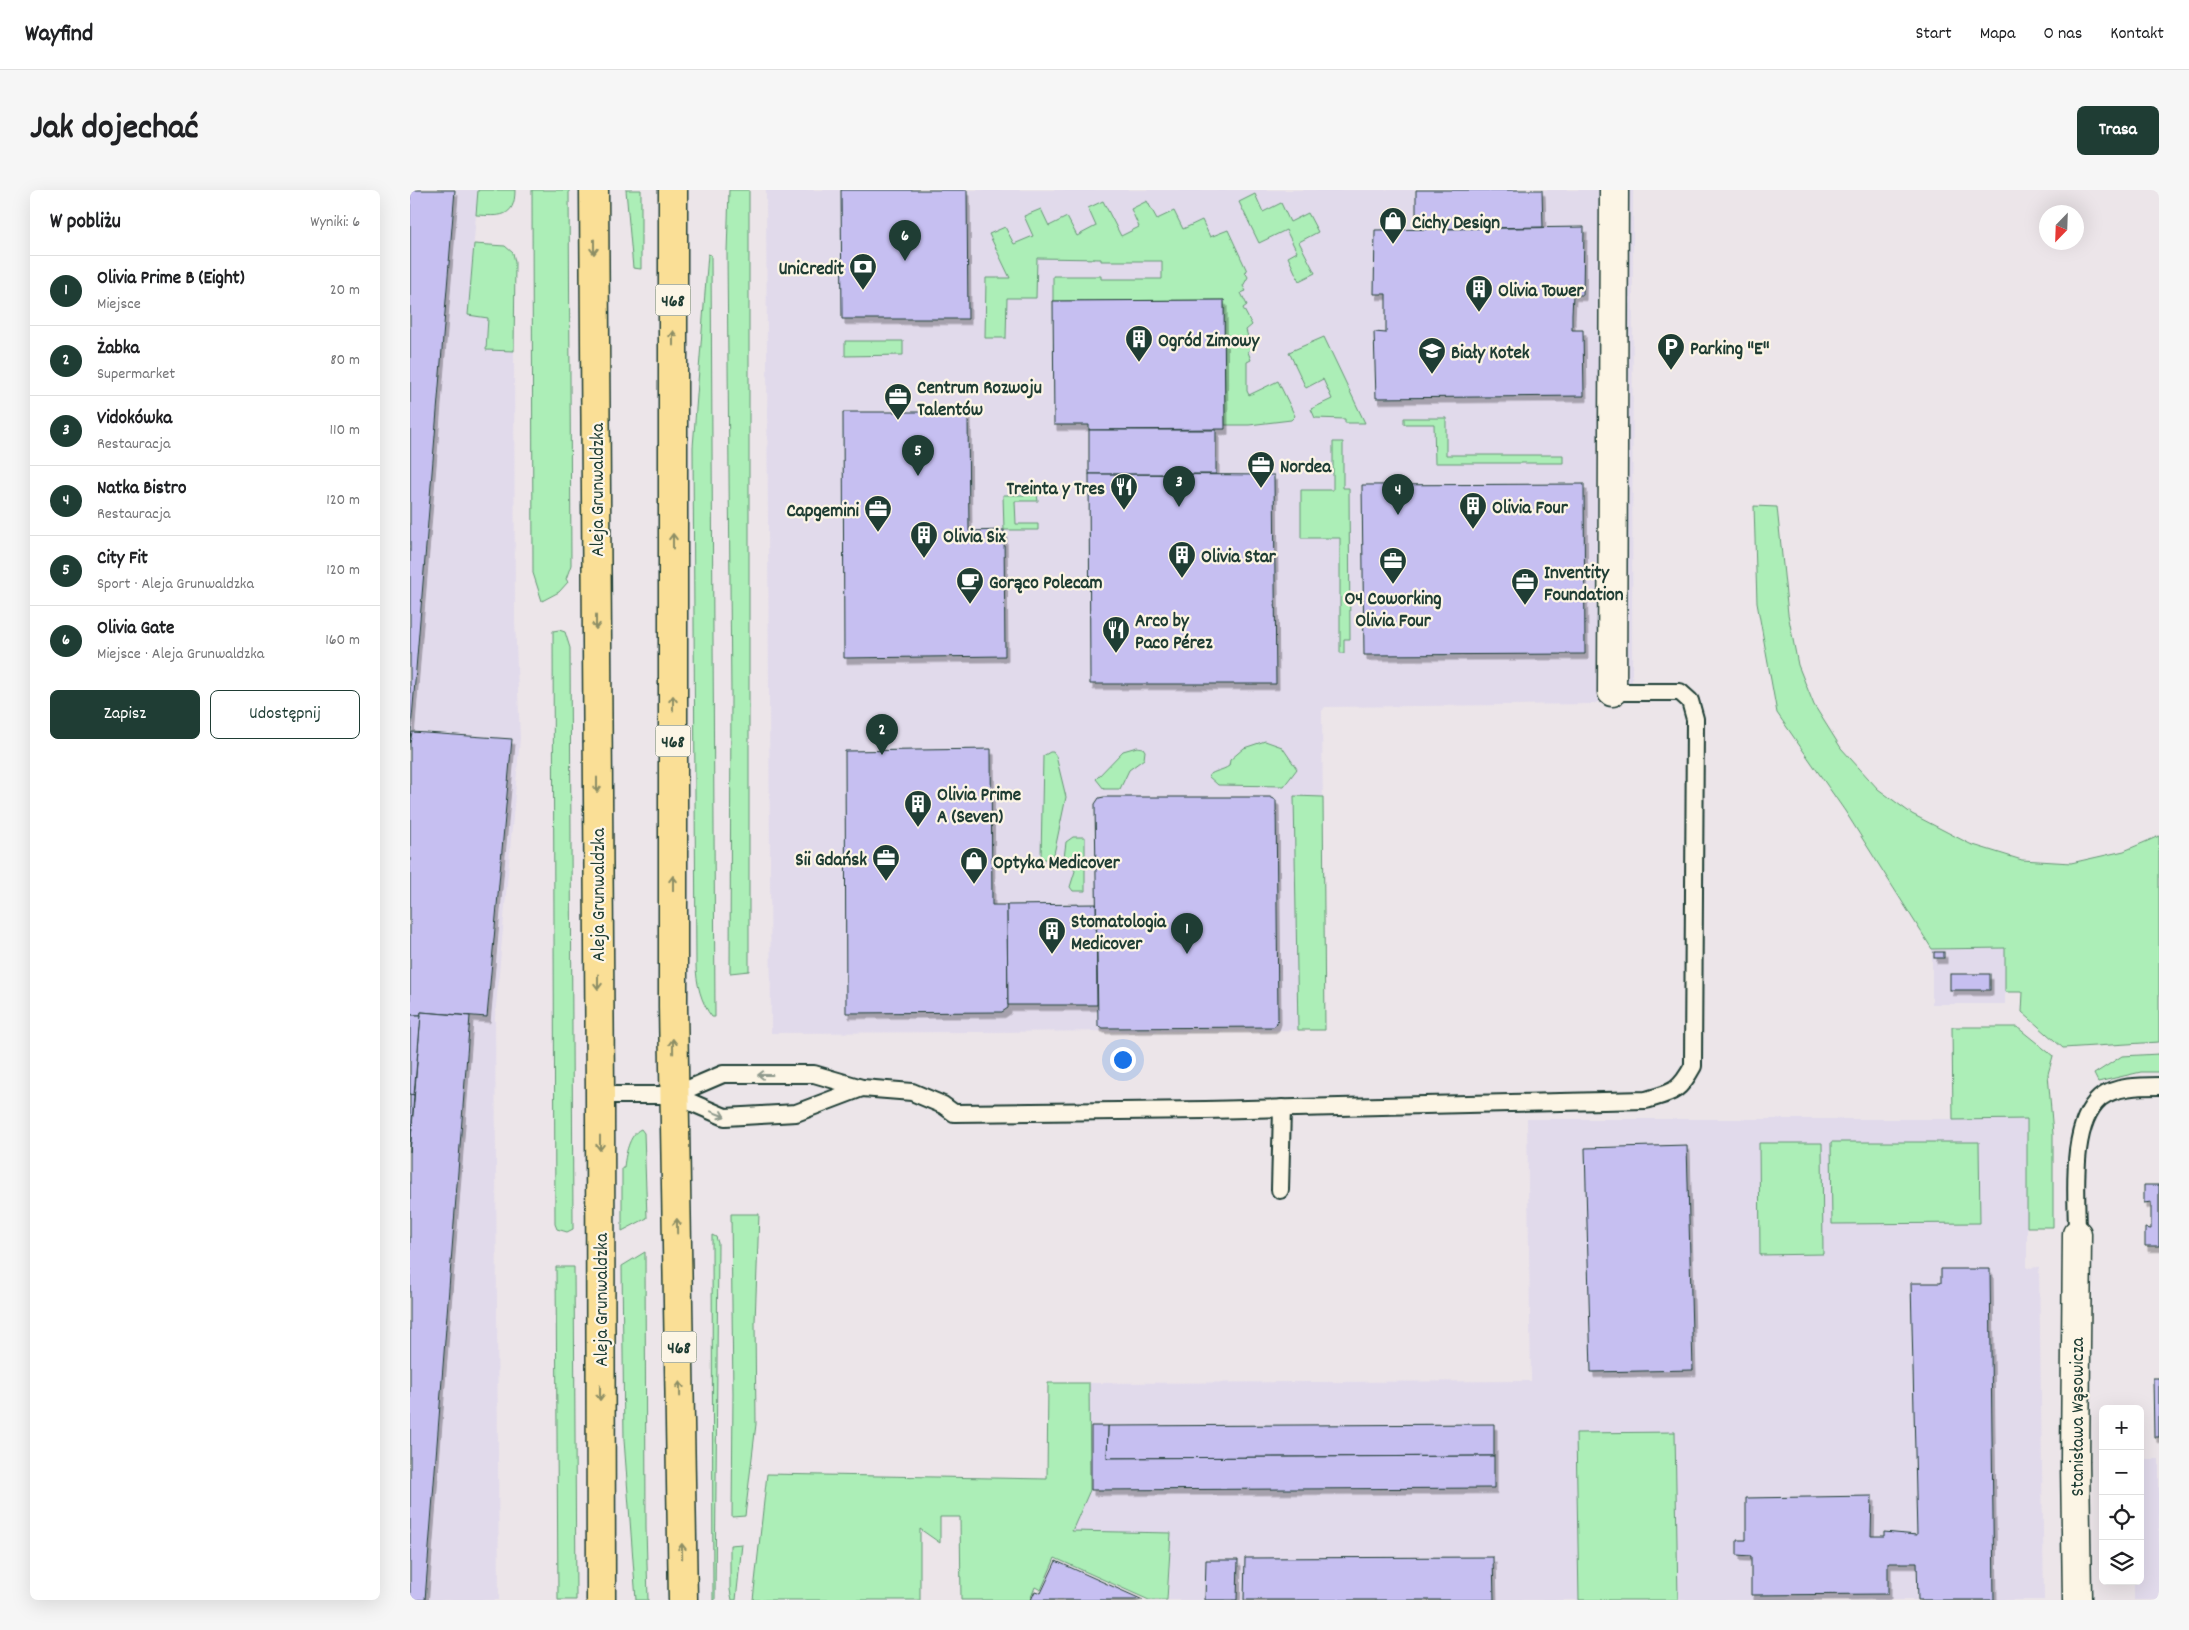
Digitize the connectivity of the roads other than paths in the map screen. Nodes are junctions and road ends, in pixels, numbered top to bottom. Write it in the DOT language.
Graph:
graph roads {
  1 [pos="594,190"];
  2 [pos="1614,190"];
  3 [pos="675,197"];
  4 [pos="1612,692"];
  5 [pos="2159,1086"];
  6 [pos="862,1088"];
  7 [pos="674,1094"];
  8 [pos="600,1095"];
  9 [pos="1282,1108"];
  10 [pos="1280,1190"];
  11 [pos="2077,1234"];
  12 [pos="600,1600"];
  13 [pos="683,1600"];
  14 [pos="2077,1600"];
  1 -- 8 [label="main road, Aleja Grunwaldzka, one-way"];
  2 -- 4 [label="street"];
  7 -- 3 [label="main road, 468, one-way"];
  4 -- 9 [label="lane"];
  5 -- 11 [label="lane"];
  6 -- 7 [label="lane, one-way"];
  7 -- 6 [label="lane, one-way"];
  6 -- 9 [label="lane"];
  7 -- 8 [label="lane"];
  13 -- 7 [label="main road, 468, one-way"];
  8 -- 12 [label="main road, Aleja Grunwaldzka, one-way"];
  9 -- 10 [label="lane"];
  11 -- 14 [label="street, Stanisława Wąsowicza"];
}
